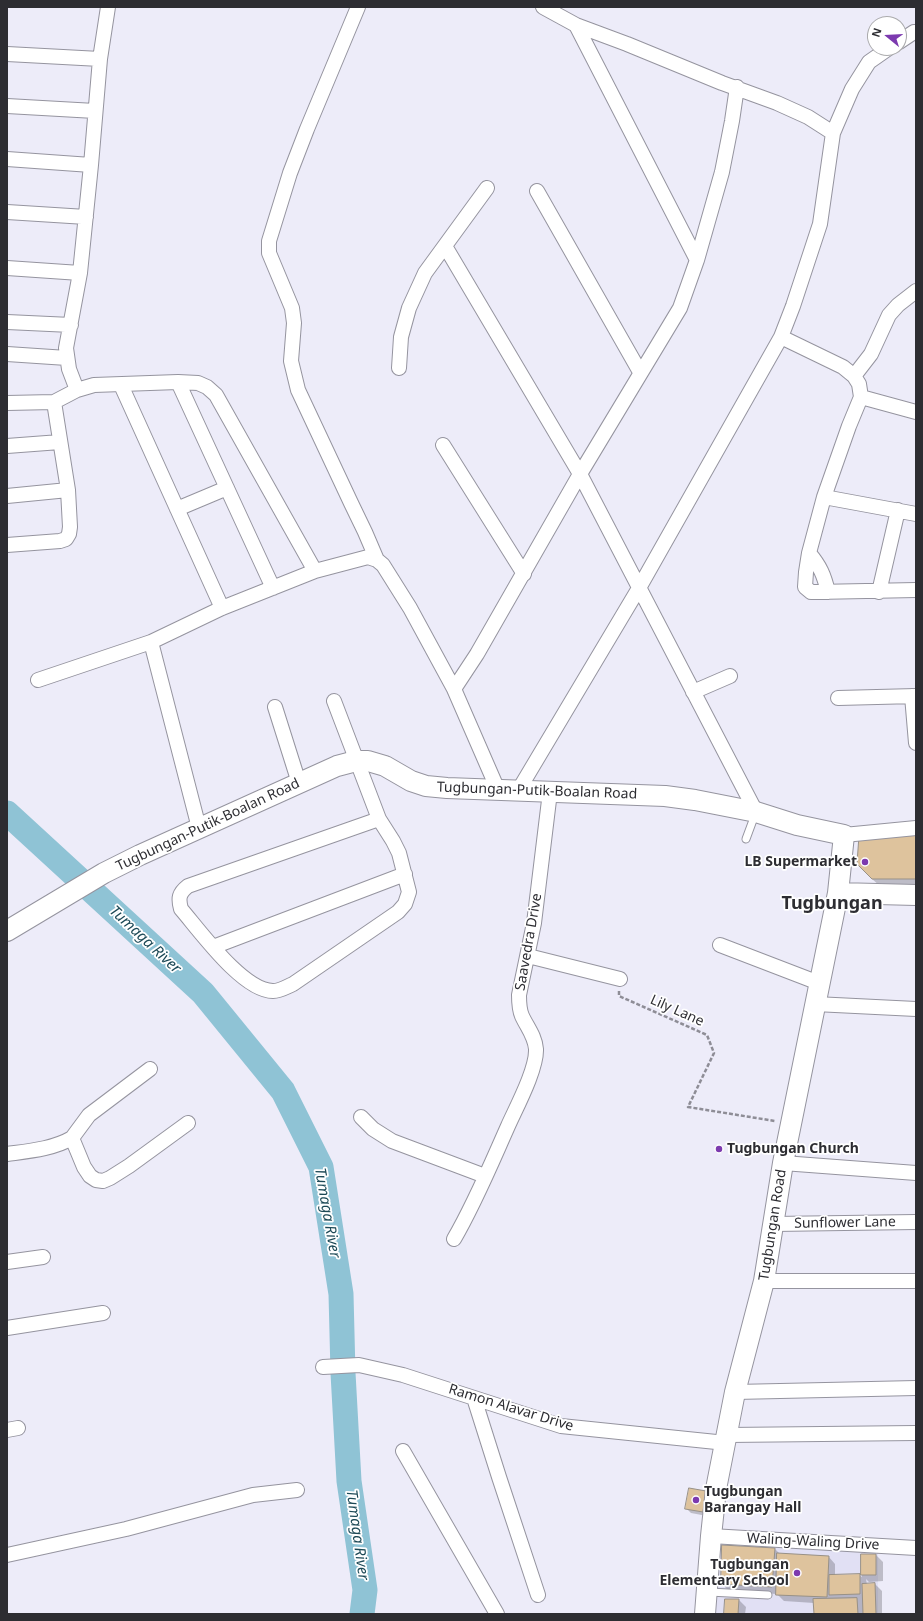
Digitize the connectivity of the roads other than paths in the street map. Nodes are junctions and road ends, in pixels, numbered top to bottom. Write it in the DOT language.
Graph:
graph roads {
  1 [pos="108,7"];
  2 [pos="358,7"];
  3 [pos="552,9"];
  4 [pos="576,25"];
  5 [pos="7,54"];
  6 [pos="878,56"];
  7 [pos="100,59"];
  8 [pos="737,87"];
  9 [pos="7,106"];
  10 [pos="95,111"];
  11 [pos="833,133"];
  12 [pos="7,159"];
  13 [pos="91,165"];
  14 [pos="487,188"];
  15 [pos="536,191"];
  16 [pos="7,212"];
  17 [pos="86,217"];
  18 [pos="445,246"];
  19 [pos="697,260"];
  20 [pos="7,268"];
  21 [pos="80,273"];
  22 [pos="916,291"];
  23 [pos="7,322"];
  24 [pos="71,326"];
  25 [pos="781,337"];
  26 [pos="7,354"];
  27 [pos="67,358"];
  28 [pos="398,368"];
  29 [pos="640,372"];
  30 [pos="854,376"];
  31 [pos="178,382"];
  32 [pos="121,385"];
  33 [pos="77,390"];
  34 [pos="861,397"];
  35 [pos="54,402"];
  36 [pos="7,403"];
  37 [pos="916,412"];
  38 [pos="60,442"];
  39 [pos="443,445"];
  40 [pos="7,446"];
  41 [pos="580,474"];
  42 [pos="227,488"];
  43 [pos="68,490"];
  44 [pos="7,496"];
  45 [pos="824,497"];
  46 [pos="177,509"];
  47 [pos="898,510"];
  48 [pos="916,514"];
  49 [pos="7,545"];
  50 [pos="810,553"];
  51 [pos="377,560"];
  52 [pos="315,572"];
  53 [pos="524,574"];
  54 [pos="273,588"];
  55 [pos="639,588"];
  56 [pos="916,590"];
  57 [pos="828,592"];
  58 [pos="879,592"];
  59 [pos="222,608"];
  60 [pos="150,642"];
  61 [pos="730,676"];
  62 [pos="38,680"];
  63 [pos="454,689"];
  64 [pos="693,692"];
  65 [pos="914,696"];
  66 [pos="838,698"];
  67 [pos="334,701"];
  68 [pos="275,707"];
  69 [pos="916,743"];
  70 [pos="356,761"];
  71 [pos="299,783"];
  72 [pos="498,790"];
  73 [pos="518,791"];
  74 [pos="550,792"];
  75 [pos="756,812"];
  76 [pos="379,819"];
  77 [pos="199,828"];
  78 [pos="916,828"];
  79 [pos="844,835"];
  80 [pos="746,839"];
  81 [pos="405,874"];
  82 [pos="838,893"];
  83 [pos="916,895"];
  84 [pos="7,931"];
  85 [pos="720,945"];
  86 [pos="213,947"];
  87 [pos="528,956"];
  88 [pos="620,979"];
  89 [pos="819,983"];
  90 [pos="815,1004"];
  91 [pos="916,1009"];
  92 [pos="150,1069"];
  93 [pos="361,1116"];
  94 [pos="188,1123"];
  95 [pos="72,1138"];
  96 [pos="7,1154"];
  97 [pos="783,1163"];
  98 [pos="916,1173"];
  99 [pos="485,1176"];
  100 [pos="916,1222"];
  101 [pos="773,1224"];
  102 [pos="454,1239"];
  103 [pos="43,1257"];
  104 [pos="7,1262"];
  105 [pos="764,1281"];
  106 [pos="916,1281"];
  107 [pos="103,1313"];
  108 [pos="7,1328"];
  109 [pos="323,1367"];
  110 [pos="916,1388"];
  111 [pos="735,1392"];
  112 [pos="474,1398"];
  113 [pos="916,1433"];
  114 [pos="727,1439"];
  115 [pos="403,1451"];
  116 [pos="297,1490"];
  117 [pos="711,1536"];
  118 [pos="916,1548"];
  119 [pos="7,1556"];
  120 [pos="707,1592"];
  121 [pos="538,1595"];
  122 [pos="768,1595"];
  123 [pos="497,1614"];
  124 [pos="705,1614"];
  1 -- 7 [label="street"];
  2 -- 51 [label="street"];
  3 -- 4 [label="street"];
  4 -- 8 [label="street"];
  4 -- 19 [label="street"];
  5 -- 7 [label="street"];
  6 -- 11 [label="street"];
  7 -- 10 [label="street"];
  8 -- 11 [label="street"];
  8 -- 19 [label="street"];
  9 -- 10 [label="street"];
  10 -- 13 [label="street"];
  11 -- 25 [label="street"];
  12 -- 13 [label="street"];
  13 -- 17 [label="street"];
  14 -- 18 [label="street"];
  15 -- 29 [label="street"];
  16 -- 17 [label="street"];
  17 -- 21 [label="street"];
  18 -- 28 [label="street"];
  18 -- 41 [label="street"];
  19 -- 29 [label="street"];
  20 -- 21 [label="street"];
  21 -- 24 [label="street"];
  22 -- 30 [label="street"];
  23 -- 24 [label="street"];
  24 -- 27 [label="street"];
  25 -- 30 [label="street"];
  25 -- 55 [label="street"];
  26 -- 27 [label="street"];
  27 -- 33 [label="street"];
  29 -- 41 [label="street"];
  30 -- 34 [label="street"];
  31 -- 32 [label="street"];
  31 -- 42 [label="street"];
  31 -- 52 [label="street"];
  32 -- 33 [label="street"];
  32 -- 46 [label="street"];
  33 -- 35 [label="street"];
  34 -- 37 [label="street"];
  34 -- 45 [label="street"];
  35 -- 36 [label="street"];
  35 -- 38 [label="street"];
  38 -- 40 [label="street"];
  38 -- 43 [label="street"];
  39 -- 53 [label="street"];
  41 -- 53 [label="street"];
  41 -- 55 [label="street"];
  42 -- 46 [label="street"];
  42 -- 54 [label="street"];
  43 -- 44 [label="street"];
  43 -- 49 [label="street"];
  45 -- 47 [label="street"];
  45 -- 50 [label="street"];
  46 -- 59 [label="street"];
  47 -- 48 [label="street"];
  47 -- 58 [label="street"];
  50 -- 57 [label="street"];
  50 -- 57 [label="street"];
  51 -- 52 [label="street"];
  51 -- 63 [label="street"];
  52 -- 54 [label="street"];
  53 -- 63 [label="street"];
  54 -- 59 [label="street"];
  55 -- 64 [label="street"];
  55 -- 73 [label="street"];
  56 -- 58 [label="street"];
  57 -- 58 [label="street"];
  59 -- 60 [label="street"];
  60 -- 62 [label="street"];
  60 -- 77 [label="street"];
  61 -- 64 [label="street"];
  63 -- 72 [label="street"];
  64 -- 75 [label="street"];
  65 -- 66 [label="street"];
  65 -- 69 [label="street"];
  67 -- 70 [label="street"];
  68 -- 71 [label="street"];
  70 -- 71 [label="main road, Tugbungan-Putik-Boalan Road"];
  70 -- 72 [label="main road, Tugbungan-Putik-Boalan Road"];
  70 -- 76 [label="street"];
  71 -- 77 [label="main road, Tugbungan-Putik-Boalan Road"];
  72 -- 73 [label="main road, Tugbungan-Putik-Boalan Road"];
  73 -- 74 [label="main road, Tugbungan-Putik-Boalan Road"];
  74 -- 75 [label="main road, Tugbungan-Putik-Boalan Road"];
  74 -- 87 [label="street, Saavedra Drive"];
  75 -- 79 [label="main road, Tugbungan-Putik-Boalan Road"];
  75 -- 80 [label="lane"];
  76 -- 81 [label="street"];
  76 -- 86 [label="street"];
  77 -- 84 [label="main road, Tugbungan-Putik-Boalan Road"];
  78 -- 79 [label="street"];
  79 -- 82 [label="main road, Tugbungan Road"];
  81 -- 86 [label="street"];
  81 -- 86 [label="street"];
  82 -- 83 [label="main road"];
  82 -- 89 [label="main road, Tugbungan Road"];
  85 -- 89 [label="street"];
  87 -- 88 [label="street"];
  87 -- 99 [label="street, Saavedra Drive"];
  89 -- 90 [label="main road, Tugbungan Road"];
  90 -- 91 [label="street"];
  90 -- 97 [label="main road, Tugbungan Road"];
  92 -- 95 [label="street"];
  93 -- 99 [label="street"];
  94 -- 95 [label="street"];
  95 -- 96 [label="street"];
  97 -- 98 [label="street"];
  97 -- 101 [label="main road, Tugbungan Road"];
  99 -- 102 [label="street, Saavedra Drive"];
  100 -- 101 [label="street, Sunflower Lane"];
  101 -- 105 [label="main road, Tugbungan Road"];
  103 -- 104 [label="street"];
  105 -- 106 [label="street"];
  105 -- 111 [label="main road, Tugbungan Road"];
  107 -- 108 [label="street"];
  109 -- 112 [label="street, Ramon Alavar Drive"];
  110 -- 111 [label="street"];
  111 -- 114 [label="main road, Tugbungan Road"];
  112 -- 114 [label="street, Ramon Alavar Drive"];
  112 -- 121 [label="street"];
  113 -- 114 [label="street, Ramon Alavar Drive"];
  114 -- 117 [label="main road, Tugbungan Road"];
  115 -- 123 [label="street"];
  116 -- 119 [label="street"];
  117 -- 118 [label="street, Waling-Waling Drive"];
  117 -- 120 [label="main road, Tugbungan Road"];
  120 -- 122 [label="lane"];
  120 -- 124 [label="main road, Tugbungan Road"];
}
